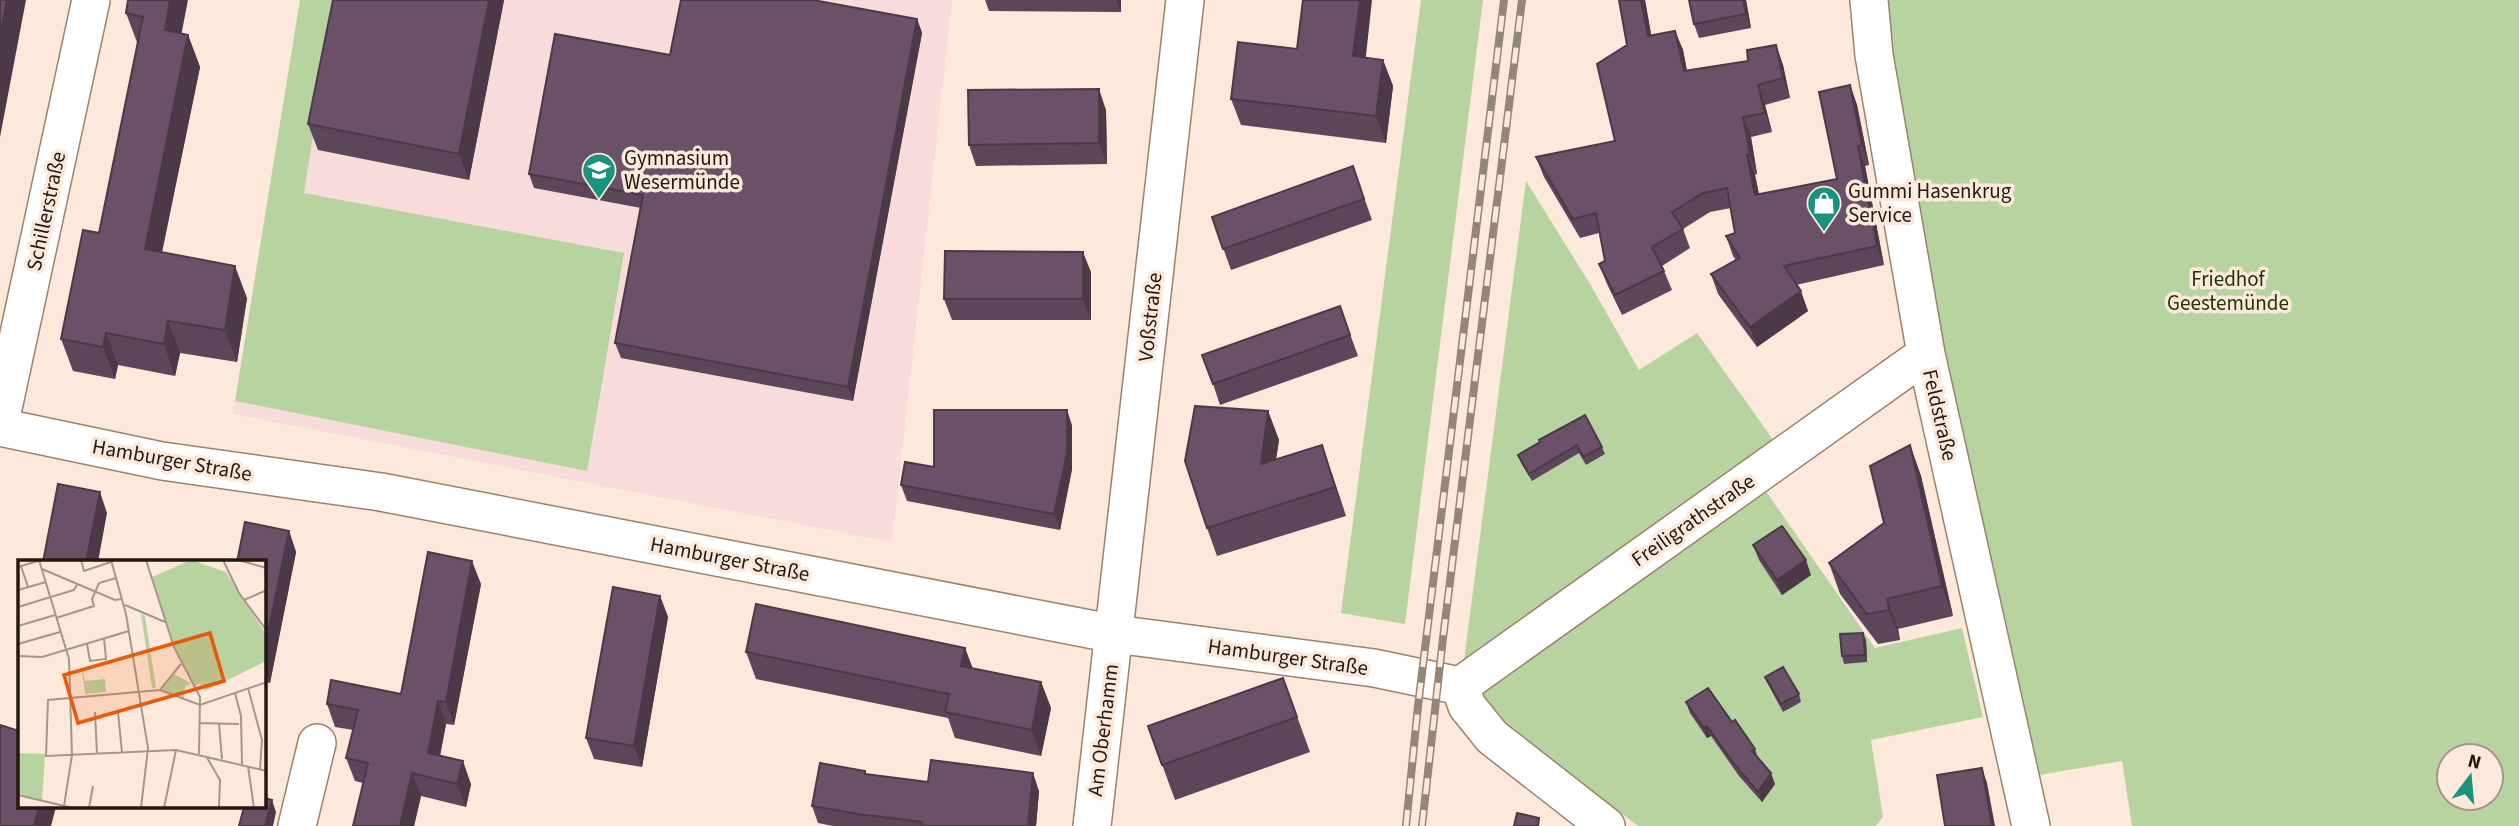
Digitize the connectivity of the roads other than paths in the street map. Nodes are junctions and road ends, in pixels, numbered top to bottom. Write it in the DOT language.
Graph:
graph roads {
  1 [pos="91,0"];
  2 [pos="1185,0"];
  3 [pos="1869,0"];
  4 [pos="1926,354"];
  5 [pos="0,422"];
  6 [pos="0,428"];
  7 [pos="1115,634"];
  8 [pos="1469,679"];
  9 [pos="317,743"];
  10 [pos="298,826"];
  11 [pos="1092,826"];
  12 [pos="1606,826"];
  13 [pos="2031,826"];
  1 -- 5 [label="street, Schillerstraße"];
  2 -- 7 [label="street, Voßstraße"];
  3 -- 4 [label="street, Feldstraße"];
  4 -- 8 [label="street, Freiligrathstraße"];
  4 -- 13 [label="street, Feldstraße"];
  6 -- 7 [label="street, Hamburger Straße"];
  7 -- 8 [label="street, Hamburger Straße"];
  7 -- 11 [label="street, Am Oberhamm"];
  8 -- 12 [label="street"];
  9 -- 10 [label="street"];
}
